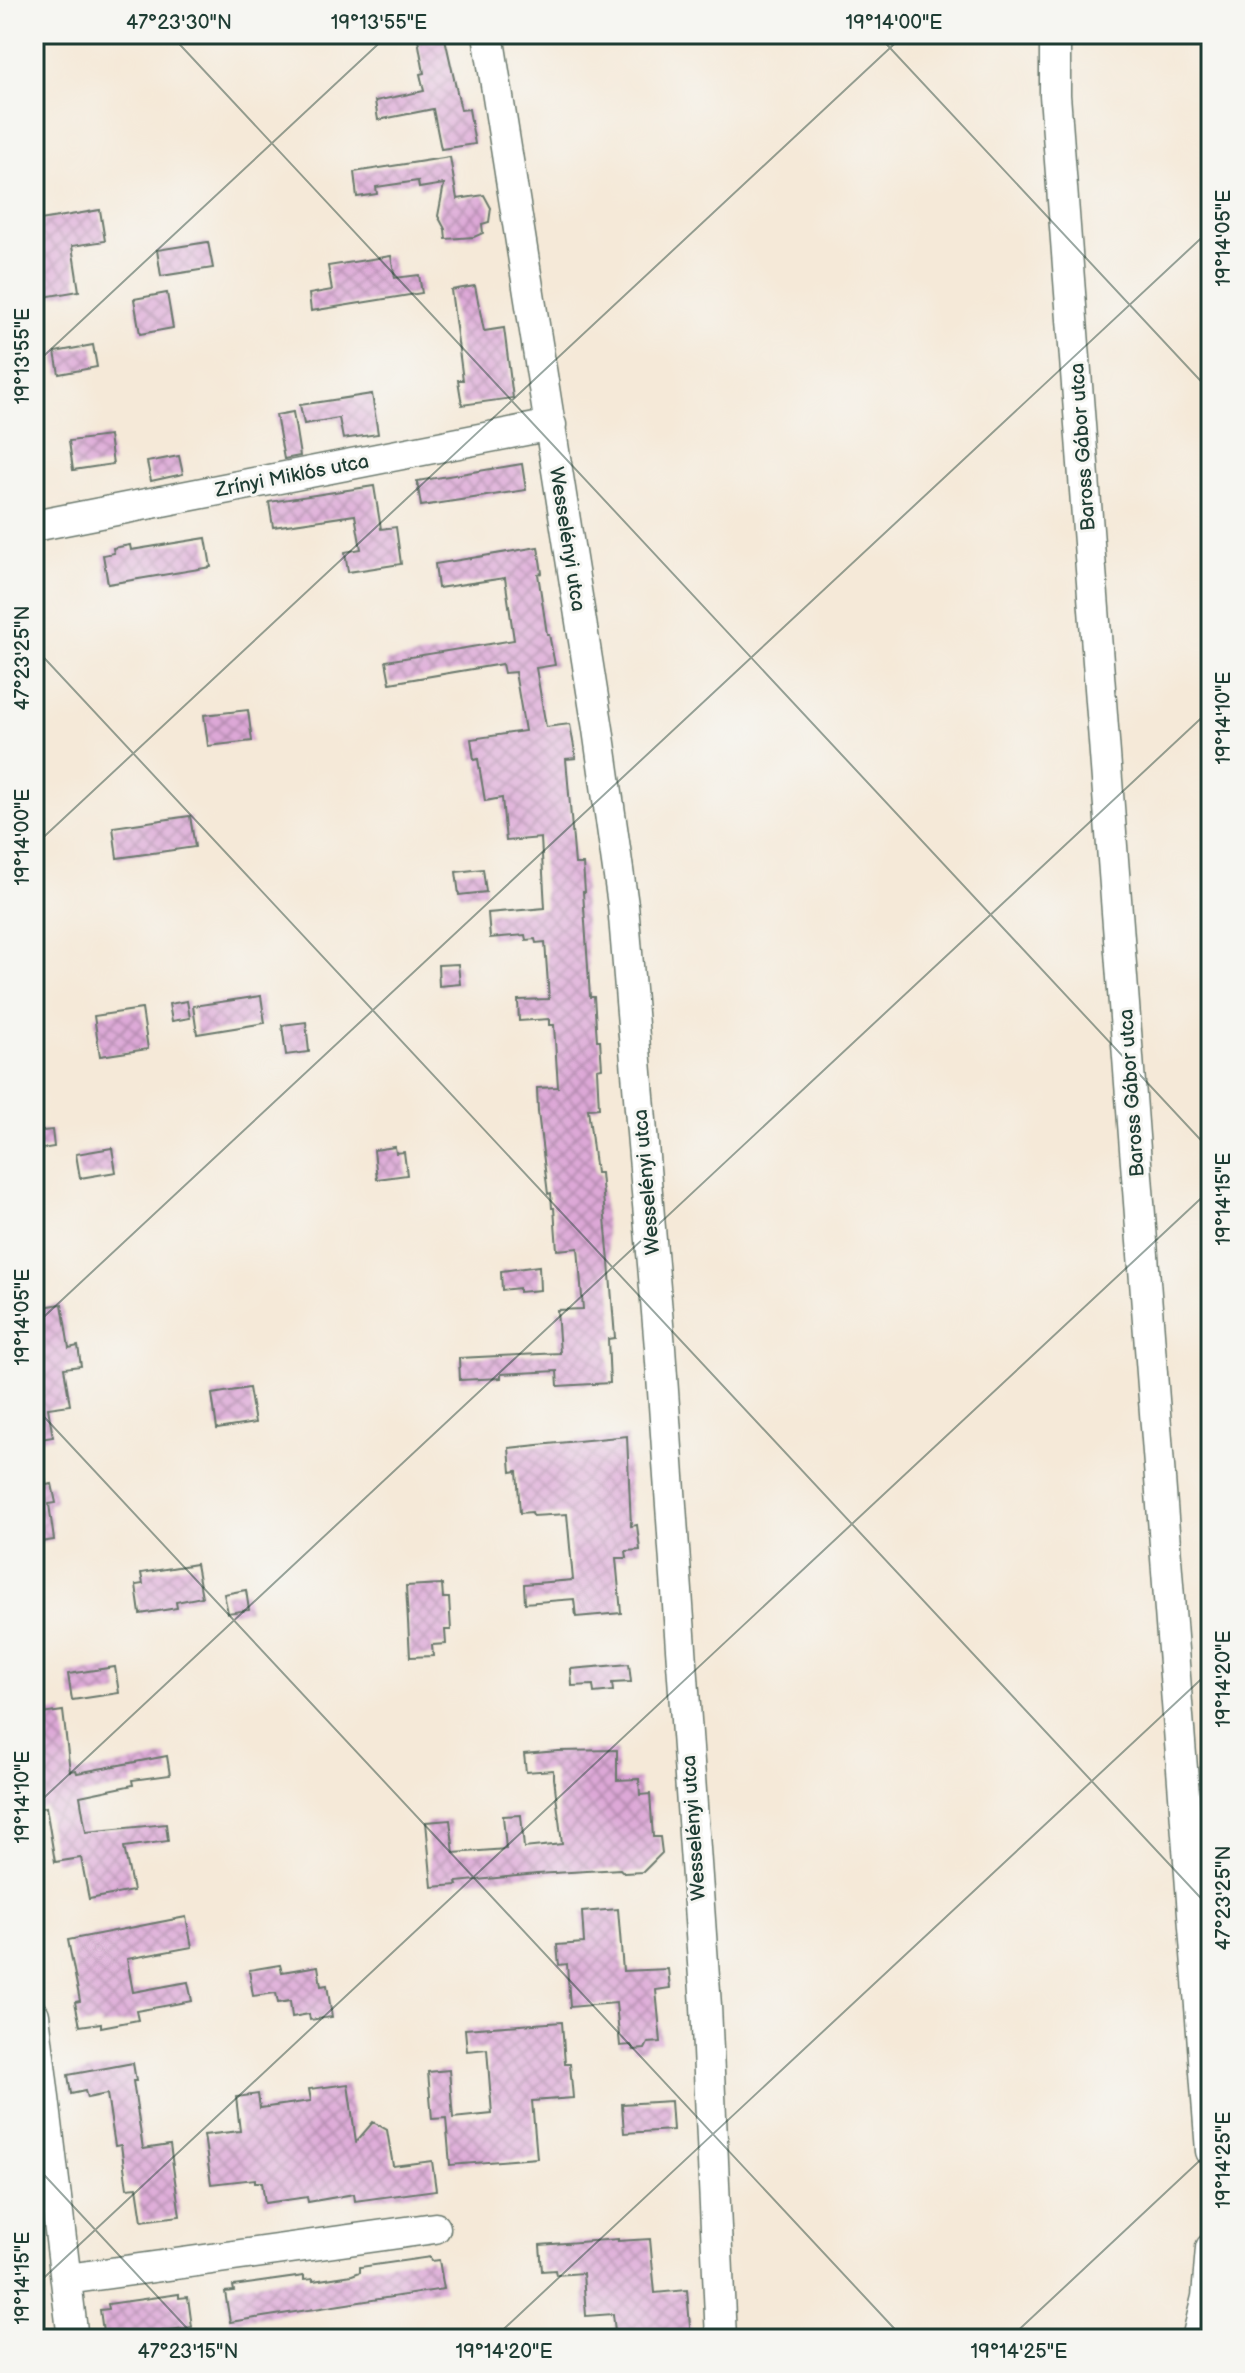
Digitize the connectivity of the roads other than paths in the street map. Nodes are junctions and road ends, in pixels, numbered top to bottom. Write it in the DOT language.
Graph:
graph roads {
  1 [pos="488,34"];
  2 [pos="1055,34"];
  3 [pos="551,425"];
  4 [pos="34,526"];
  5 [pos="34,2015"];
  6 [pos="1211,2151"];
  7 [pos="435,2228"];
  8 [pos="1211,2248"];
  9 [pos="67,2279"];
  10 [pos="73,2339"];
  11 [pos="721,2339"];
  12 [pos="1197,2339"];
  1 -- 3 [label="street, Wesselényi utca"];
  2 -- 6 [label="street, Baross Gábor utca"];
  3 -- 4 [label="street, Zrínyi Miklós utca"];
  3 -- 11 [label="street, Wesselényi utca"];
  5 -- 9 [label="street"];
  7 -- 9 [label="street"];
  8 -- 12 [label="street"];
  9 -- 10 [label="street"];
}
